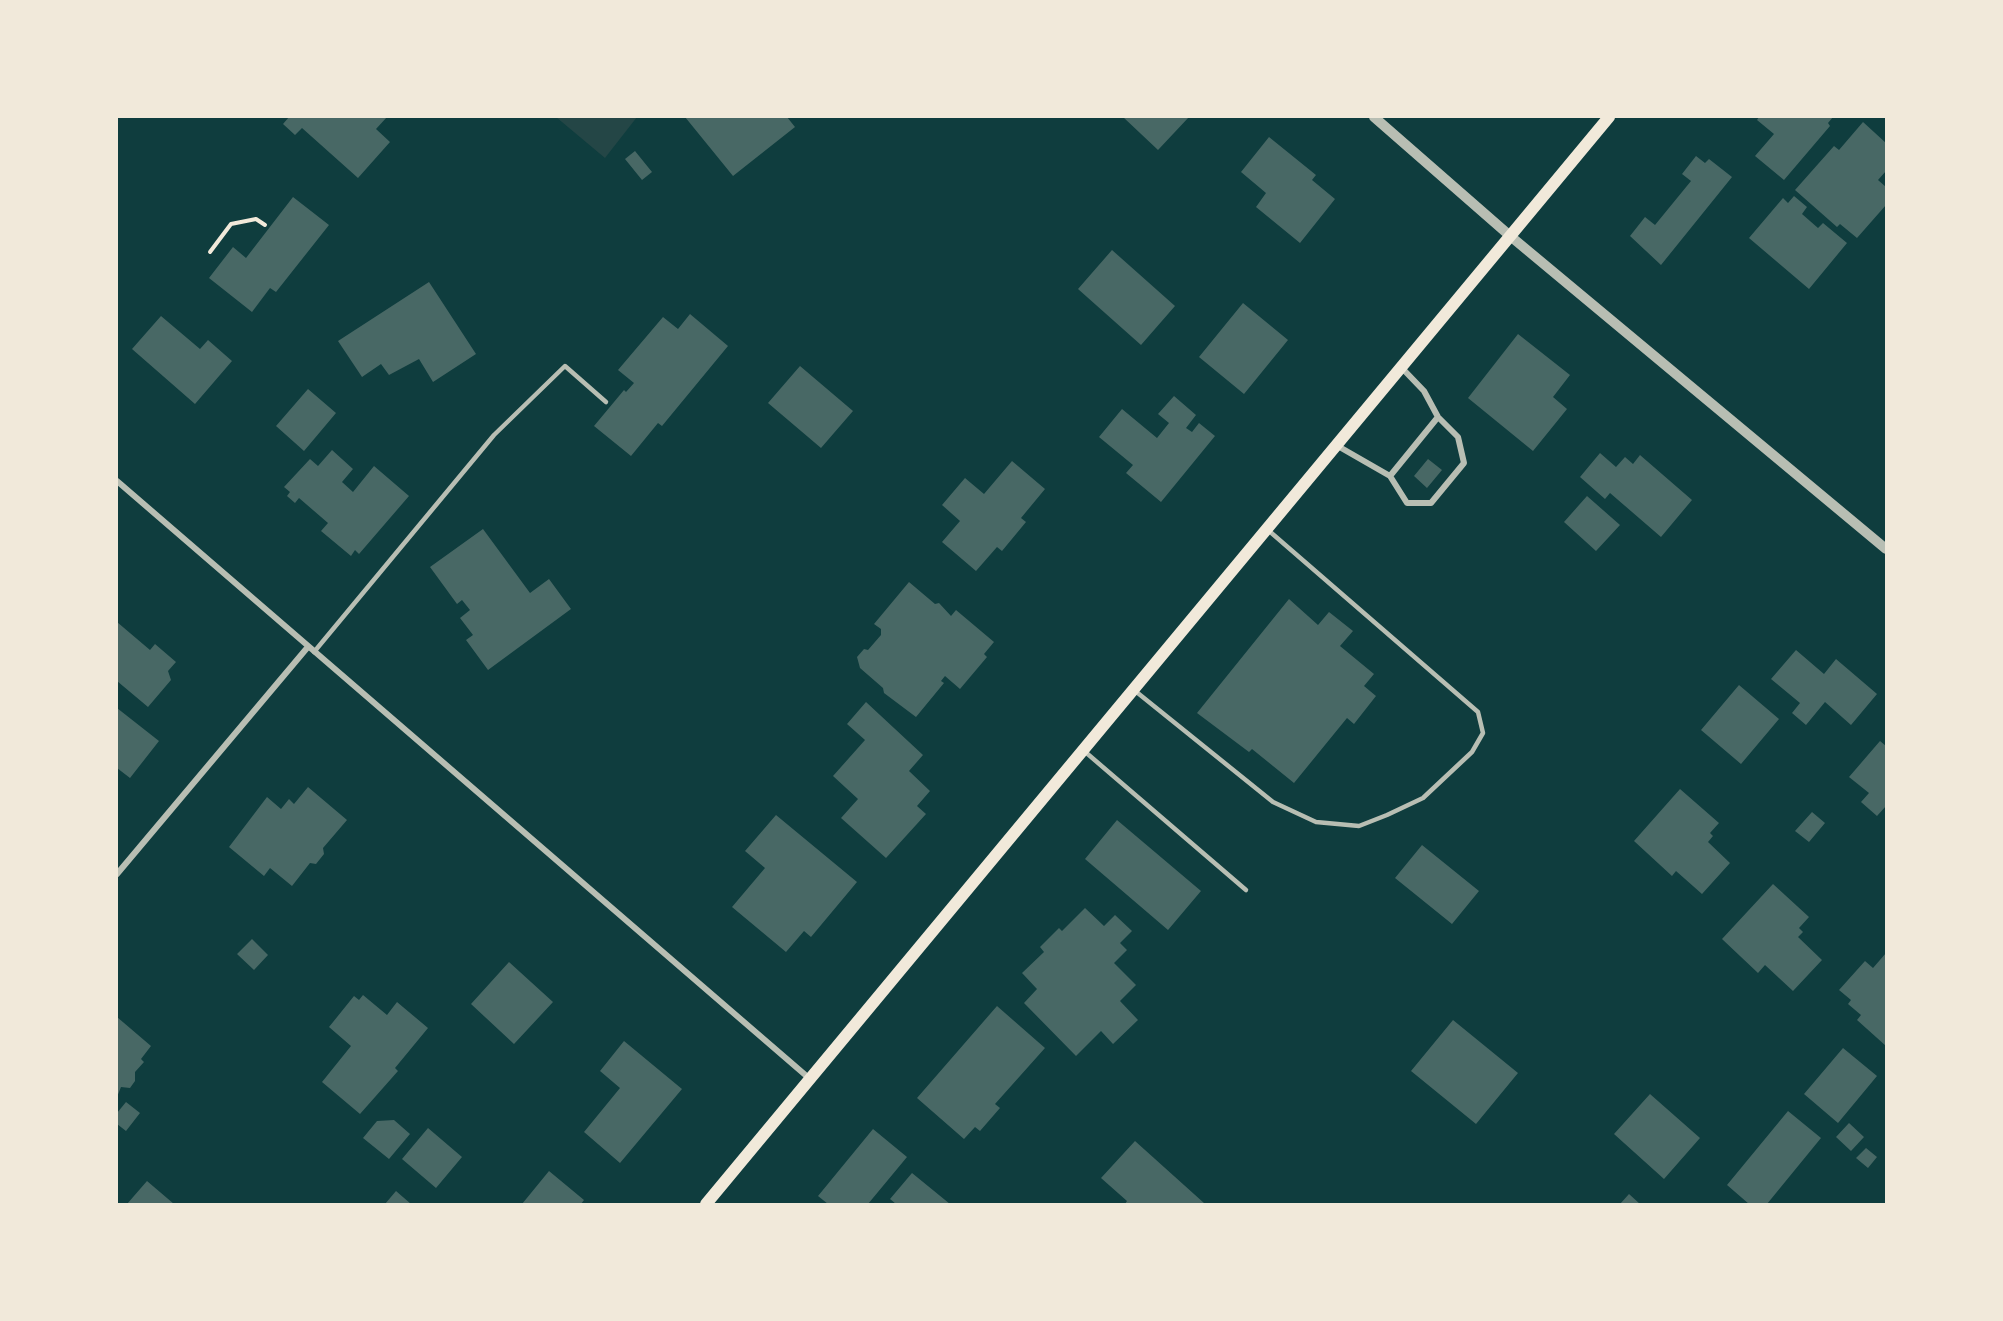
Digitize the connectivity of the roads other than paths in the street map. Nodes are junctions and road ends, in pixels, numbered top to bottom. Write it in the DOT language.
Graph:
graph roads {
  1 [pos="1374,117"];
  2 [pos="1609,117"];
  3 [pos="1509,235"];
  4 [pos="1400,366"];
  5 [pos="606,402"];
  6 [pos="1438,417"];
  7 [pos="1335,445"];
  8 [pos="1390,476"];
  9 [pos="117,482"];
  10 [pos="1266,529"];
  11 [pos="1886,549"];
  12 [pos="307,648"];
  13 [pos="313,653"];
  14 [pos="1133,690"];
  15 [pos="1083,750"];
  16 [pos="117,874"];
  17 [pos="1246,890"];
  18 [pos="811,1080"];
  19 [pos="706,1204"];
  1 -- 3 [label="street"];
  2 -- 3 [label="main road"];
  3 -- 4 [label="main road"];
  3 -- 11 [label="street"];
  4 -- 6 [label="street"];
  4 -- 7 [label="main road"];
  5 -- 13 [label="lane"];
  6 -- 8 [label="street"];
  6 -- 8 [label="street"];
  7 -- 8 [label="street"];
  7 -- 10 [label="main road"];
  9 -- 12 [label="street"];
  10 -- 14 [label="main road"];
  10 -- 14 [label="lane"];
  12 -- 13 [label="street"];
  12 -- 16 [label="street"];
  13 -- 18 [label="street"];
  14 -- 15 [label="main road"];
  15 -- 17 [label="lane"];
  15 -- 18 [label="main road"];
  18 -- 19 [label="main road"];
}
